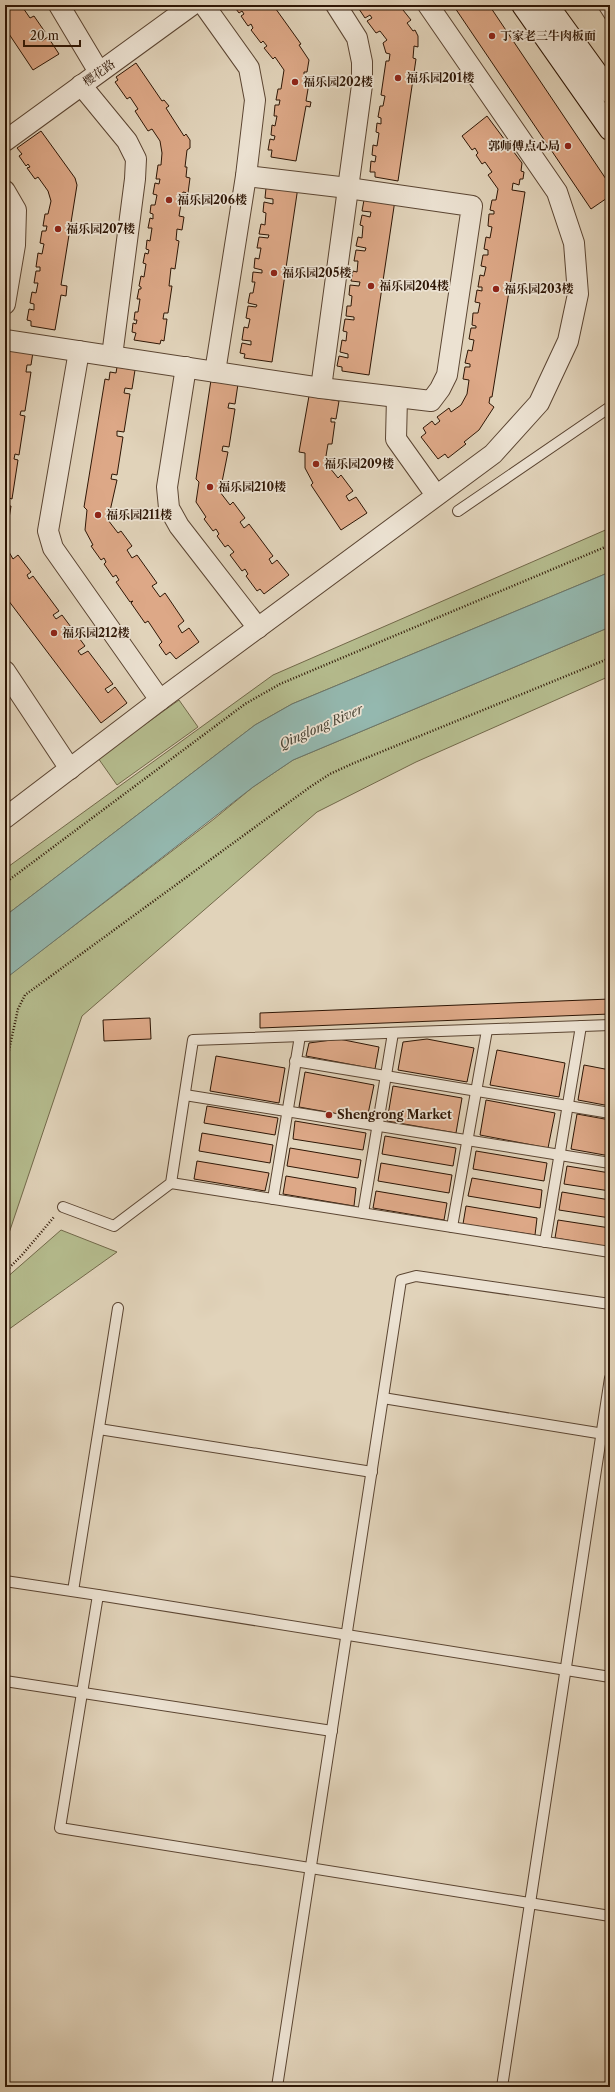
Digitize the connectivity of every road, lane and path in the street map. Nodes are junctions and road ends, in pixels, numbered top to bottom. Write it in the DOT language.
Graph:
graph roads {
  1 [pos="59,5"];
  2 [pos="192,5"];
  3 [pos="204,5"];
  4 [pos="336,5"];
  5 [pos="428,5"];
  6 [pos="524,5"];
  7 [pos="547,5"];
  8 [pos="602,5"];
  9 [pos="610,16"];
  10 [pos="99,72"];
  11 [pos="81,85"];
  12 [pos="610,92"];
  13 [pos="610,129"];
  14 [pos="5,141"];
  15 [pos="246,176"];
  16 [pos="348,188"];
  17 [pos="5,191"];
  18 [pos="5,304"];
  19 [pos="5,340"];
  20 [pos="79,351"];
  21 [pos="112,356"];
  22 [pos="186,367"];
  23 [pos="215,372"];
  24 [pos="321,388"];
  25 [pos="398,397"];
  26 [pos="610,407"];
  27 [pos="436,495"];
  28 [pos="458,511"];
  29 [pos="610,545"];
  30 [pos="258,628"];
  31 [pos="610,658"];
  32 [pos="5,671"];
  33 [pos="160,700"];
  34 [pos="70,769"];
  35 [pos="5,818"];
  36 [pos="5,884"];
  37 [pos="610,1025"];
  38 [pos="582,1026"];
  39 [pos="487,1030"];
  40 [pos="393,1033"];
  41 [pos="300,1036"];
  42 [pos="295,1061"];
  43 [pos="5,1068"];
  44 [pos="386,1076"];
  45 [pos="476,1091"];
  46 [pos="185,1095"];
  47 [pos="568,1106"];
  48 [pos="287,1111"];
  49 [pos="610,1114"];
  50 [pos="377,1125"];
  51 [pos="467,1140"];
  52 [pos="560,1155"];
  53 [pos="610,1163"];
  54 [pos="171,1183"];
  55 [pos="273,1199"];
  56 [pos="63,1207"];
  57 [pos="363,1213"];
  58 [pos="452,1227"];
  59 [pos="545,1242"];
  60 [pos="610,1252"];
  61 [pos="5,1272"];
  62 [pos="610,1304"];
  63 [pos="118,1308"];
  64 [pos="610,1378"];
  65 [pos="383,1398"];
  66 [pos="99,1429"];
  67 [pos="606,1434"];
  68 [pos="372,1472"];
  69 [pos="5,1580"];
  70 [pos="74,1591"];
  71 [pos="98,1595"];
  72 [pos="347,1635"];
  73 [pos="565,1670"];
  74 [pos="610,1677"];
  75 [pos="5,1681"];
  76 [pos="82,1693"];
  77 [pos="332,1731"];
  78 [pos="311,1868"];
  79 [pos="529,1903"];
  80 [pos="610,1916"];
  81 [pos="277,2087"];
  82 [pos="502,2087"];
  1 -- 10 [label="street"];
  2 -- 10 [label="street, 樱花路"];
  3 -- 15 [label="street"];
  4 -- 16 [label="street"];
  5 -- 27 [label="street"];
  6 -- 13 [label="main road"];
  7 -- 12 [label="main road"];
  8 -- 9 [label="lane"];
  10 -- 11 [label="street, 樱花路"];
  11 -- 14 [label="street, 樱花路"];
  11 -- 21 [label="street"];
  15 -- 16 [label="street"];
  15 -- 23 [label="street"];
  16 -- 24 [label="street"];
  16 -- 25 [label="street"];
  17 -- 18 [label="street"];
  19 -- 20 [label="street"];
  20 -- 21 [label="street"];
  20 -- 33 [label="street"];
  21 -- 22 [label="street"];
  22 -- 23 [label="street"];
  22 -- 30 [label="street"];
  23 -- 24 [label="street"];
  24 -- 25 [label="street"];
  25 -- 27 [label="street"];
  26 -- 28 [label="lane"];
  27 -- 30 [label="street"];
  29 -- 36 [label="path"];
  30 -- 33 [label="street"];
  31 -- 43 [label="path"];
  32 -- 34 [label="street"];
  33 -- 34 [label="street"];
  34 -- 35 [label="street"];
  37 -- 38 [label="lane"];
  38 -- 39 [label="lane"];
  38 -- 47 [label="lane"];
  39 -- 40 [label="lane"];
  39 -- 45 [label="lane"];
  40 -- 41 [label="lane"];
  40 -- 44 [label="lane"];
  41 -- 42 [label="lane"];
  41 -- 46 [label="lane"];
  42 -- 44 [label="lane"];
  42 -- 48 [label="lane"];
  44 -- 45 [label="lane"];
  44 -- 50 [label="lane"];
  45 -- 47 [label="lane"];
  45 -- 51 [label="lane"];
  46 -- 48 [label="lane"];
  46 -- 54 [label="lane"];
  47 -- 49 [label="lane"];
  47 -- 52 [label="lane"];
  48 -- 50 [label="lane"];
  48 -- 55 [label="lane"];
  50 -- 51 [label="lane"];
  50 -- 57 [label="lane"];
  51 -- 52 [label="lane"];
  51 -- 58 [label="lane"];
  52 -- 53 [label="lane"];
  52 -- 59 [label="lane"];
  54 -- 55 [label="lane"];
  54 -- 56 [label="lane"];
  55 -- 57 [label="lane"];
  56 -- 61 [label="path"];
  57 -- 58 [label="lane"];
  58 -- 59 [label="lane"];
  59 -- 60 [label="lane"];
  62 -- 65 [label="lane"];
  63 -- 66 [label="lane"];
  64 -- 67 [label="lane"];
  65 -- 67 [label="lane"];
  65 -- 68 [label="lane"];
  66 -- 68 [label="lane"];
  66 -- 70 [label="lane"];
  67 -- 73 [label="lane"];
  68 -- 72 [label="lane"];
  69 -- 70 [label="lane"];
  70 -- 71 [label="lane"];
  71 -- 72 [label="lane"];
  71 -- 76 [label="lane"];
  72 -- 73 [label="lane"];
  72 -- 77 [label="lane"];
  73 -- 74 [label="lane"];
  73 -- 79 [label="lane"];
  75 -- 76 [label="lane"];
  76 -- 77 [label="lane"];
  76 -- 78 [label="lane"];
  77 -- 78 [label="lane"];
  78 -- 79 [label="lane"];
  78 -- 81 [label="lane"];
  79 -- 80 [label="lane"];
  79 -- 82 [label="lane"];
}
